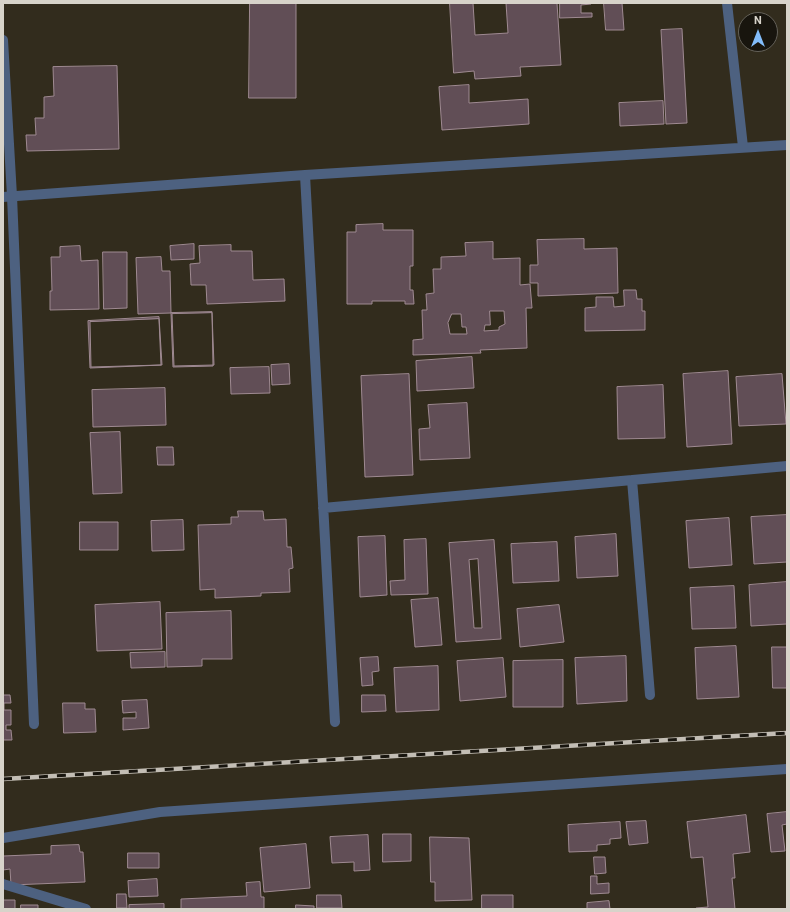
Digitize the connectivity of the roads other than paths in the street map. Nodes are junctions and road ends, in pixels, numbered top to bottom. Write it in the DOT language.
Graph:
graph roads {
  1 [pos="727,3"];
  2 [pos="3,40"];
  3 [pos="787,145"];
  4 [pos="744,147"];
  5 [pos="305,175"];
  6 [pos="8,196"];
  7 [pos="787,466"];
  8 [pos="632,480"];
  9 [pos="323,508"];
  10 [pos="650,695"];
  11 [pos="335,722"];
  12 [pos="34,724"];
  13 [pos="787,769"];
  14 [pos="3,838"];
  15 [pos="3,884"];
  16 [pos="86,909"];
  1 -- 4 [label="street"];
  2 -- 6 [label="street"];
  3 -- 4 [label="street"];
  4 -- 5 [label="street"];
  5 -- 6 [label="street"];
  5 -- 9 [label="street"];
  6 -- 12 [label="street"];
  7 -- 8 [label="street"];
  8 -- 9 [label="street"];
  8 -- 10 [label="street"];
  9 -- 11 [label="street"];
  13 -- 14 [label="street"];
  15 -- 16 [label="street"];
}
